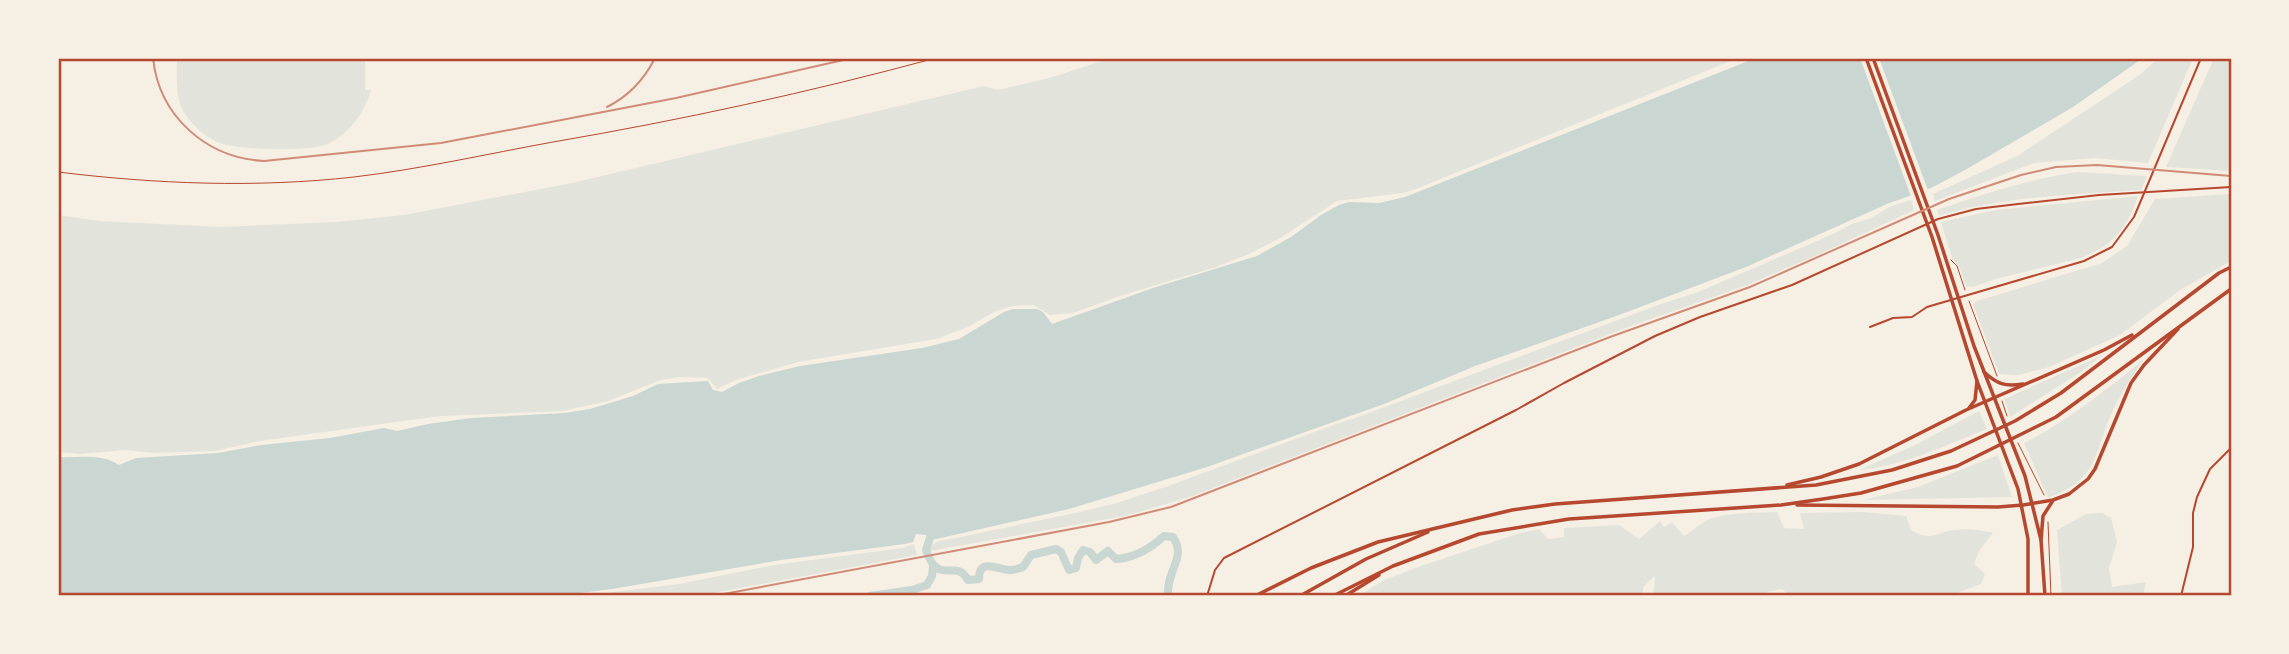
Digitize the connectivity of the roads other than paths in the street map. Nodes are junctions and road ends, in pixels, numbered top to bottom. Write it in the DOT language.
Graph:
graph roads {
  1 [pos="936,58"];
  2 [pos="1866,58"];
  3 [pos="1873,58"];
  4 [pos="2201,58"];
  5 [pos="58,172"];
  6 [pos="2231,187"];
  7 [pos="2231,267"];
  8 [pos="2231,289"];
  9 [pos="1959,298"];
  10 [pos="1951,300"];
  11 [pos="2189,318"];
  12 [pos="1870,327"];
  13 [pos="2140,331"];
  14 [pos="1984,372"];
  15 [pos="1977,381"];
  16 [pos="2032,382"];
  17 [pos="1995,399"];
  18 [pos="1986,403"];
  19 [pos="1966,410"];
  20 [pos="2231,448"];
  21 [pos="1777,487"];
  22 [pos="2053,500"];
  23 [pos="2033,504"];
  24 [pos="1781,505"];
  25 [pos="2023,505"];
  26 [pos="1440,528"];
  27 [pos="2041,540"];
  28 [pos="1393,566"];
  29 [pos="1206,596"];
  30 [pos="1255,596"];
  31 [pos="1300,596"];
  32 [pos="1333,596"];
  33 [pos="1345,596"];
  34 [pos="2028,596"];
  35 [pos="2045,596"];
  36 [pos="2181,596"];
  1 -- 5 [label="lane"];
  2 -- 10 [label="main road"];
  3 -- 9 [label="main road"];
  4 -- 9 [label="street"];
  6 -- 29 [label="street"];
  7 -- 13 [label="main road"];
  8 -- 11 [label="main road"];
  9 -- 10 [label="street"];
  9 -- 14 [label="main road"];
  10 -- 12 [label="street"];
  10 -- 15 [label="main road"];
  11 -- 22 [label="main road"];
  11 -- 24 [label="main road"];
  13 -- 16 [label="main road"];
  13 -- 21 [label="main road"];
  14 -- 16 [label="main road"];
  14 -- 17 [label="main road"];
  15 -- 18 [label="main road"];
  15 -- 19 [label="main road"];
  16 -- 17 [label="main road"];
  17 -- 18 [label="main road"];
  17 -- 23 [label="main road"];
  18 -- 19 [label="main road"];
  18 -- 25 [label="main road"];
  19 -- 21 [label="main road"];
  20 -- 36 [label="street"];
  21 -- 26 [label="main road"];
  22 -- 23 [label="main road"];
  22 -- 27 [label="main road"];
  23 -- 25 [label="main road"];
  23 -- 27 [label="main road"];
  24 -- 25 [label="main road"];
  24 -- 28 [label="main road"];
  25 -- 34 [label="main road"];
  26 -- 30 [label="main road"];
  26 -- 31 [label="main road"];
  27 -- 35 [label="main road"];
  28 -- 32 [label="main road"];
  28 -- 33 [label="main road"];
}
